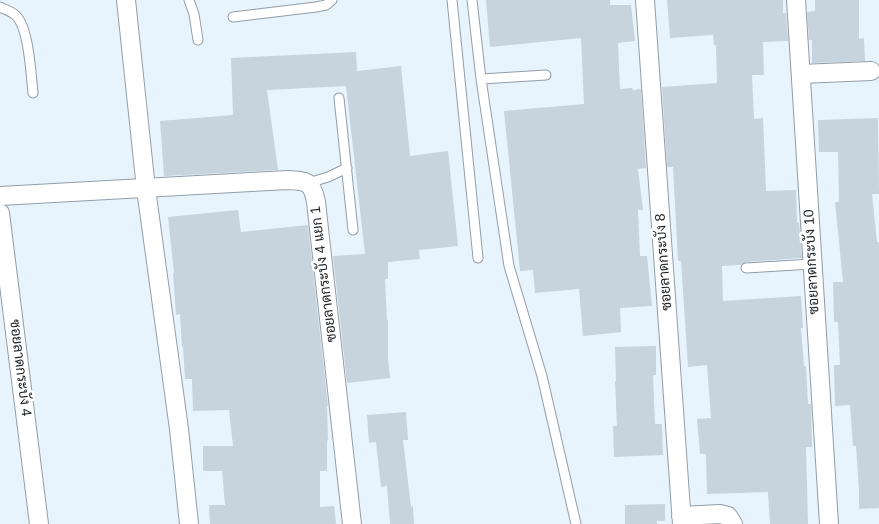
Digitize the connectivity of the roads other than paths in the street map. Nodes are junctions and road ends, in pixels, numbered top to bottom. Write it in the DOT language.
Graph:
graph roads {
  1 [pos="126,0"];
  2 [pos="189,0"];
  3 [pos="332,0"];
  4 [pos="452,0"];
  5 [pos="472,0"];
  6 [pos="646,0"];
  7 [pos="796,0"];
  8 [pos="0,7"];
  9 [pos="233,17"];
  10 [pos="198,40"];
  11 [pos="871,71"];
  12 [pos="801,74"];
  13 [pos="546,75"];
  14 [pos="481,79"];
  15 [pos="33,93"];
  16 [pos="339,98"];
  17 [pos="347,168"];
  18 [pos="308,183"];
  19 [pos="146,189"];
  20 [pos="0,196"];
  21 [pos="0,213"];
  22 [pos="353,230"];
  23 [pos="478,258"];
  24 [pos="812,264"];
  25 [pos="746,268"];
  26 [pos="681,520"];
  27 [pos="39,524"];
  28 [pos="189,524"];
  29 [pos="352,524"];
  30 [pos="576,524"];
  31 [pos="733,524"];
  32 [pos="829,524"];
  1 -- 19 [label="street"];
  2 -- 10 [label="lane"];
  3 -- 9 [label="lane"];
  4 -- 23 [label="lane"];
  5 -- 14 [label="lane"];
  6 -- 26 [label="street, ซอยลาดกระบัง 8"];
  7 -- 12 [label="street, ซอยลาดกระบัง 10"];
  8 -- 15 [label="lane"];
  11 -- 12 [label="street"];
  12 -- 24 [label="street, ซอยลาดกระบัง 10"];
  13 -- 14 [label="lane"];
  14 -- 30 [label="lane"];
  16 -- 17 [label="lane"];
  17 -- 18 [label="lane"];
  17 -- 22 [label="lane"];
  18 -- 19 [label="street"];
  18 -- 29 [label="street, ซอยลาดกระบัง 4 แยก 1"];
  19 -- 20 [label="street"];
  19 -- 28 [label="street"];
  21 -- 27 [label="street, ซอยลาดกระบัง 4"];
  24 -- 25 [label="lane"];
  24 -- 32 [label="street, ซอยลาดกระบัง 10"];
  26 -- 31 [label="street"];
}
